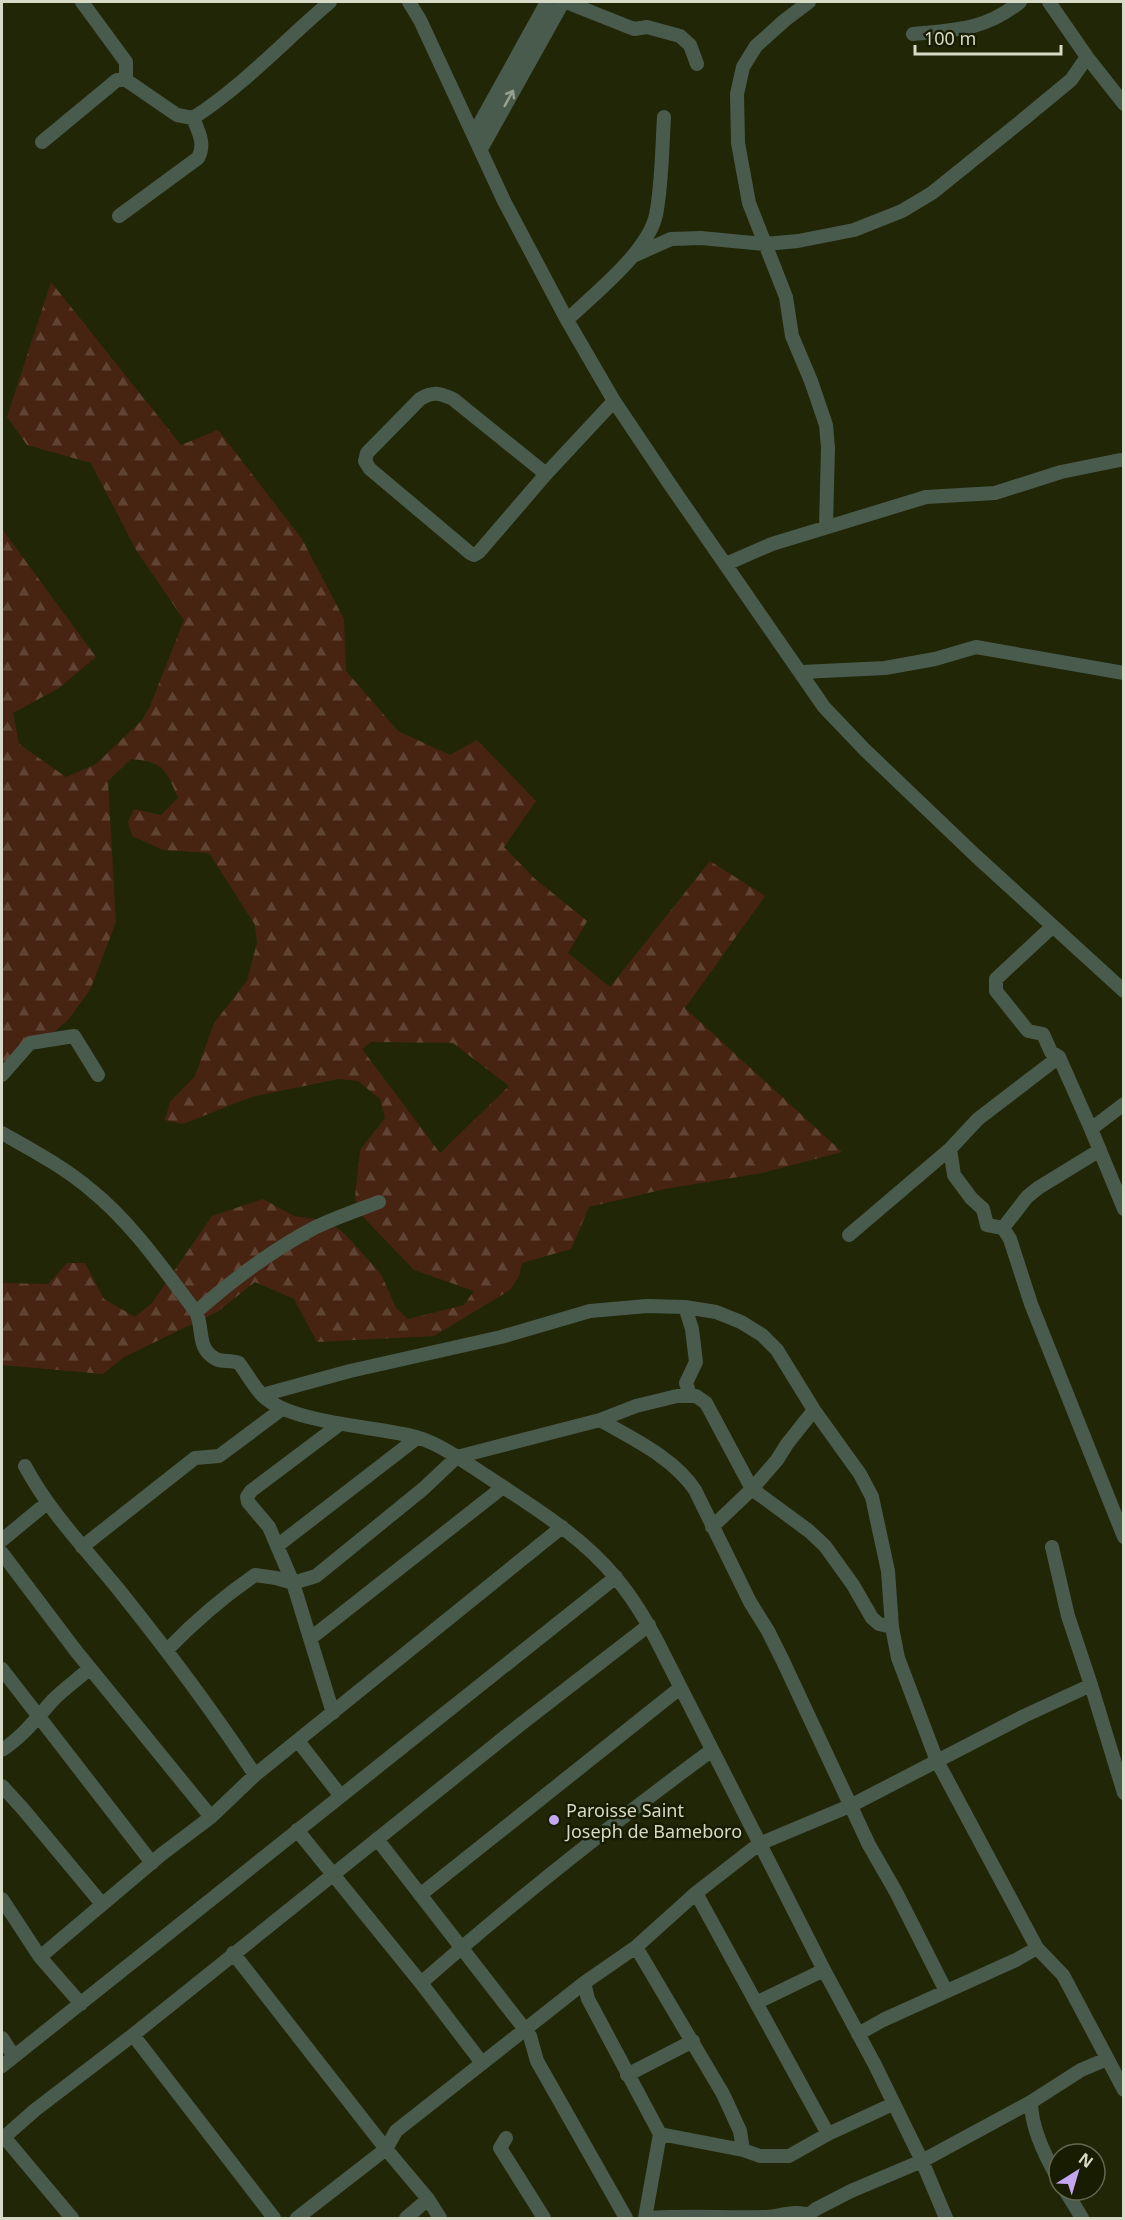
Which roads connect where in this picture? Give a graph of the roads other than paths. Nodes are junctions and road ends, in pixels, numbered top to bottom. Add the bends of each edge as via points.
1 (82, 2) edge
2 (330, 2) edge
3 (409, 2) edge
4 (547, 2) edge
5 (565, 2) edge
6 (809, 2) edge
7 (1020, 2) edge
8 (1049, 2) edge
9 (913, 34) dead end
10 (1087, 57) junction
11 (696, 64) dead end
12 (126, 80) junction
13 (1124, 104) edge
14 (664, 117) dead end
15 (193, 118) junction
16 (474, 134) junction
17 (42, 142) dead end
18 (481, 149) junction
19 (118, 216) dead end
20 (765, 244) junction
21 (633, 256) junction
22 (567, 320) junction
23 (615, 400) junction
24 (1120, 460) dead end
25 (546, 474) junction
26 (826, 526) junction
27 (726, 564) junction
28 (802, 672) junction
29 (1124, 673) edge
30 (1053, 926) junction
31 (1124, 991) edge
32 (1059, 1057) junction
33 (98, 1075) dead end
34 (2, 1076) edge
35 (1124, 1104) edge
36 (1091, 1129) junction
37 (2, 1133) edge
38 (950, 1149) junction
39 (1100, 1150) junction
40 (379, 1202) dead end
41 (1124, 1209) edge
42 (1003, 1228) junction
43 (849, 1235) dead end
44 (685, 1307) junction
45 (196, 1312) junction
46 (262, 1395) junction
47 (690, 1395) junction
48 (282, 1409) junction
49 (814, 1410) junction
50 (600, 1420) junction
51 (340, 1424) junction
52 (417, 1437) junction
53 (457, 1457) junction
54 (25, 1466) dead end
55 (502, 1487) junction
56 (752, 1489) junction
57 (47, 1503) junction
58 (562, 1527) junction
59 (712, 1527) junction
60 (1124, 1537) edge
61 (2, 1540) edge
62 (277, 1546) junction
63 (82, 1547) junction
64 (1052, 1547) dead end
65 (2, 1553) edge
66 (616, 1577) junction
67 (293, 1583) junction
68 (649, 1625) junction
69 (892, 1627) junction
70 (311, 1638) junction
71 (167, 1650) junction
72 (90, 1668) junction
73 (2, 1669) edge
74 (1091, 1685) junction
75 (680, 1688) junction
76 (333, 1713) junction
77 (39, 1717) junction
78 (298, 1741) junction
79 (712, 1749) junction
80 (2, 1750) edge
81 (937, 1761) junction
82 (255, 1775) junction
83 (2, 1786) edge
84 (1124, 1793) edge
85 (340, 1796) junction
86 (852, 1805) junction
87 (211, 1816) junction
88 (297, 1830) junction
89 (377, 1839) junction
90 (759, 1844) junction
91 (152, 1863) junction
92 (333, 1875) junction
93 (696, 1893) junction
94 (420, 1895) junction
95 (2, 1899) edge
96 (102, 1904) junction
97 (636, 1947) junction
98 (460, 1948) junction
99 (1037, 1948) junction
100 (233, 1953) junction
101 (40, 1957) junction
102 (824, 1970) junction
103 (421, 1983) junction
104 (584, 1983) junction
105 (946, 1991) junction
106 (756, 2003) junction
107 (81, 2004) junction
108 (524, 2029) junction
109 (858, 2034) junction
110 (133, 2035) junction
111 (2, 2038) edge
112 (693, 2041) junction
113 (14, 2055) junction
114 (1107, 2059) junction
115 (482, 2062) junction
116 (2, 2066) edge
117 (627, 2075) junction
118 (1124, 2090) edge
119 (1030, 2102) junction
120 (893, 2104) junction
121 (660, 2134) junction
122 (828, 2134) junction
123 (3, 2138) edge
124 (506, 2138) dead end
125 (386, 2149) junction
126 (743, 2150) junction
127 (1047, 2155) edge
128 (922, 2161) junction
129 (428, 2199) junction
130 (1072, 2202) edge
131 (811, 2217) edge
132 (72, 2218) edge
133 (274, 2218) edge
134 (297, 2218) edge
135 (406, 2218) edge
136 (440, 2218) edge
137 (544, 2218) edge
138 (626, 2218) edge
139 (647, 2218) edge
140 (946, 2218) edge
141 (1082, 2218) edge

1 - 12 street via 126,62
2 - 15 street
3 - 16 street
4 - 16 street
5 - 11 street via 634,28 647,27 680,36 690,45
18 -> 5 street
6 - 20 street via 756,46 743,67 737,94 738,143 749,202
7 - 9 street via 993,21 966,29
8 - 10 street
10 - 13 street
10 - 20 street via 1071,80 932,193 902,211 854,230
12 - 15 street via 177,115
12 - 17 street via 117,80
14 - 21 street via 656,216
15 - 19 street via 202,142 198,158
16 - 18 street
18 - 22 street via 509,212
20 - 21 street via 671,239
20 - 26 street via 786,297 792,336 826,425
21 - 22 street
22 - 23 street
23 - 25 street
23 - 27 street
24 - 26 street via 1061,472 995,493 926,497
25 - 25 street via 453,399 440,393 429,393 420,399 367,453 365,461 389,486 474,555
26 - 27 street
27 - 28 street
28 - 29 street via 885,668 976,647
28 - 30 street via 824,707 858,743
30 - 31 street
30 - 32 street via 995,984 996,991 1028,1031 1043,1034 1051,1052
32 - 36 street
32 - 38 street via 978,1119
33 - 34 street via 74,1036 30,1043
35 - 36 street
36 - 39 street
37 - 45 street via 69,1173 99,1197 133,1232
38 - 42 street via 954,1175 983,1209 987,1225
38 - 43 street
39 - 41 street
39 - 42 street via 1027,1197
40 - 45 street via 315,1228 274,1252
42 - 60 street
44 - 46 street via 590,1311
44 - 47 street via 696,1362 686,1383
44 - 49 street via 716,1312 762,1335 777,1350
45 - 46 street via 200,1339 207,1353 219,1360 239,1363
46 - 48 street
47 - 50 street via 636,1406
47 - 56 street via 709,1408
48 - 51 street
48 - 63 street via 219,1456 195,1458
49 - 56 street
49 - 69 street via 872,1497 888,1571
50 - 53 street
50 - 59 street via 678,1470 695,1490
51 - 52 street
51 - 62 street via 248,1494 248,1502 265,1520
52 - 53 street
52 - 62 street
53 - 55 street
53 - 67 street via 327,1568
54 - 57 street
55 - 58 street
55 - 70 street
56 - 59 street
56 - 69 street via 825,1546 872,1618
57 - 61 street
57 - 63 street
58 - 66 street
58 - 76 street
59 - 86 street via 768,1630
62 - 67 street
63 - 71 street
64 - 74 street via 1068,1616
65 - 72 street
66 - 68 street
66 - 85 street
67 - 70 street
67 - 71 street via 255,1575 195,1621
68 - 75 street
68 - 89 street
69 - 81 street via 903,1673
70 - 76 street
71 - 82 street
72 - 77 street
72 - 87 street
73 - 77 street
74 - 81 street
74 - 84 street
75 - 79 street
75 - 94 street
76 - 78 street
77 - 80 street
77 - 91 street
78 - 82 street
78 - 85 street
79 - 90 street
79 - 98 street
81 - 86 street
81 - 99 street
82 - 87 street
83 - 96 street
85 - 88 street
86 - 90 street
86 - 105 street
87 - 91 street
88 - 92 street
88 - 107 street
89 - 92 street
89 - 94 street
90 - 93 street
90 - 102 street
91 - 96 street
92 - 100 street
92 - 103 street
93 - 97 street
93 - 106 street
94 - 98 street
95 - 101 street
96 - 101 street
97 - 104 street
97 - 112 street
98 - 103 street
98 - 108 street
99 - 105 street
99 - 114 street via 1063,1975
100 - 110 street
100 - 125 street
101 - 107 street
102 - 106 street
102 - 109 street
103 - 115 street
104 - 108 street
104 - 117 street via 588,1999
105 - 109 street
106 - 122 street
107 - 113 street
108 - 115 street
108 - 138 street via 537,2061
109 - 120 street
110 - 123 street
110 - 133 street
111 - 113 street
112 - 117 street
112 - 126 street via 732,2112
113 - 116 street
114 - 118 street
114 - 119 street via 1081,2070
115 - 125 street via 396,2131
117 - 121 street
119 - 127 street
119 - 128 street
120 - 122 street
120 - 128 street
121 - 126 street
121 - 139 street
122 - 126 street via 789,2156 760,2156
123 - 132 street
124 - 137 street via 500,2148
125 - 129 street
125 - 134 street
128 - 131 street via 851,2191 816,2209
128 - 140 street
129 - 135 street
129 - 136 street
130 - 141 street
131 - 139 street via 803,2213

